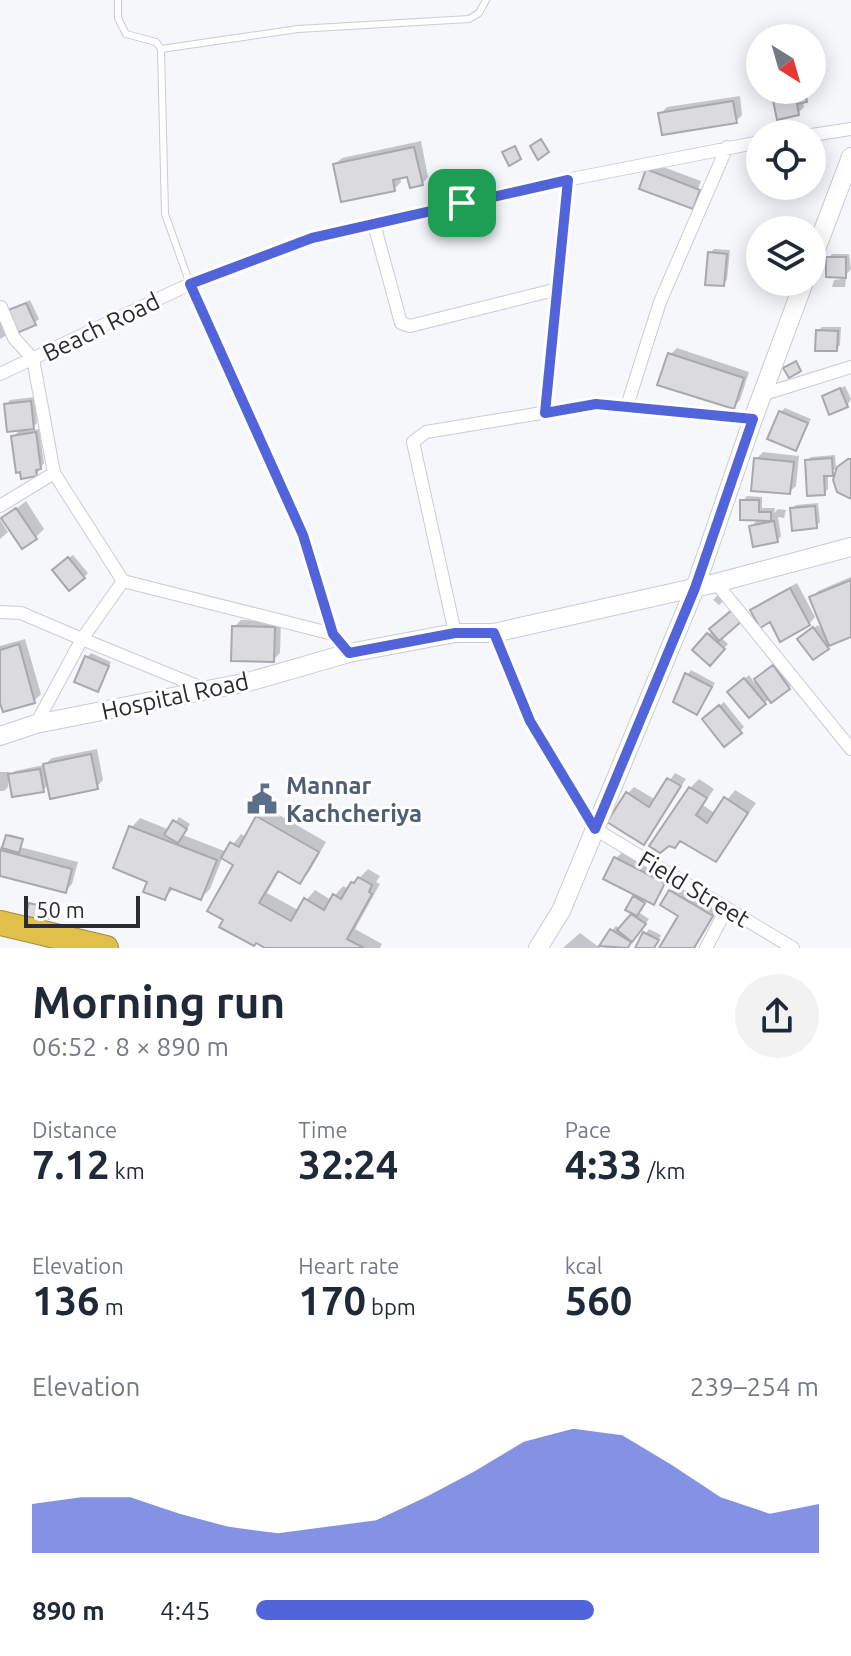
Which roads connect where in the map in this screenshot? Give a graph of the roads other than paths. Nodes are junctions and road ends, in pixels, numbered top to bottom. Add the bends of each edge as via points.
1 (118, 0) edge
2 (486, 0) edge
3 (161, 49) junction
4 (851, 129) edge
5 (826, 133) edge
6 (746, 144) edge
7 (727, 147) junction
8 (851, 157) edge
9 (568, 180) junction
10 (826, 223) edge
11 (374, 224) junction
12 (190, 284) junction
13 (558, 289) junction
14 (799, 296) edge
15 (1, 307) edge
16 (33, 359) junction
17 (851, 367) edge
18 (0, 374) edge
19 (761, 395) junction
20 (627, 406) junction
21 (545, 413) junction
22 (753, 419) junction
23 (54, 473) junction
24 (0, 506) edge
25 (851, 547) edge
26 (123, 581) junction
27 (716, 583) junction
28 (695, 588) junction
29 (0, 612) edge
30 (455, 633) junction
31 (494, 633) junction
32 (333, 634) junction
33 (82, 639) junction
34 (349, 653) junction
35 (207, 690) junction
36 (36, 724) junction
37 (0, 736) edge
38 (851, 749) edge
39 (595, 829) junction
40 (726, 910) junction
41 (0, 923) edge
42 (77, 945) edge
43 (106, 948) edge
44 (538, 948) edge
45 (706, 948) edge
46 (793, 948) edge

1 - 3 lane via 118,18 126,34 156,42
2 - 3 lane via 469,19 298,29
3 - 12 lane via 165,214
4 - 5 street
6 - 7 street, Beach Road
7 - 9 street, Beach Road
7 - 20 street via 660,302
8 - 10 street
9 - 11 street, Beach Road
9 - 13 street
11 - 12 street, Beach Road via 312,238
11 - 13 street via 401,323 410,326
12 - 16 street, Beach Road
12 - 32 lane via 303,535
13 - 21 street
14 - 19 street
15 - 16 street via 14,338
16 - 18 street, Beach Road
16 - 23 street
17 - 19 street
19 - 22 street
20 - 21 street via 596,404
20 - 22 street
21 - 30 street via 426,432 413,442
22 - 28 street
23 - 24 street
23 - 26 street
25 - 27 street, Hospital Road
26 - 32 street
26 - 33 street
27 - 28 street, Hospital Road
27 - 38 street
28 - 31 street, Hospital Road
28 - 39 street
29 - 33 street via 21,613
30 - 31 street, Hospital Road
30 - 34 street, Hospital Road
31 - 39 street via 530,721
32 - 34 street
33 - 35 street
33 - 36 street
34 - 35 street, Hospital Road
35 - 36 street, Hospital Road
36 - 37 street, Hospital Road
39 - 40 street, Field Street
39 - 44 street via 561,911
40 - 45 street
40 - 46 street, Field Street
41 - 42 highway
42 - 43 highway

